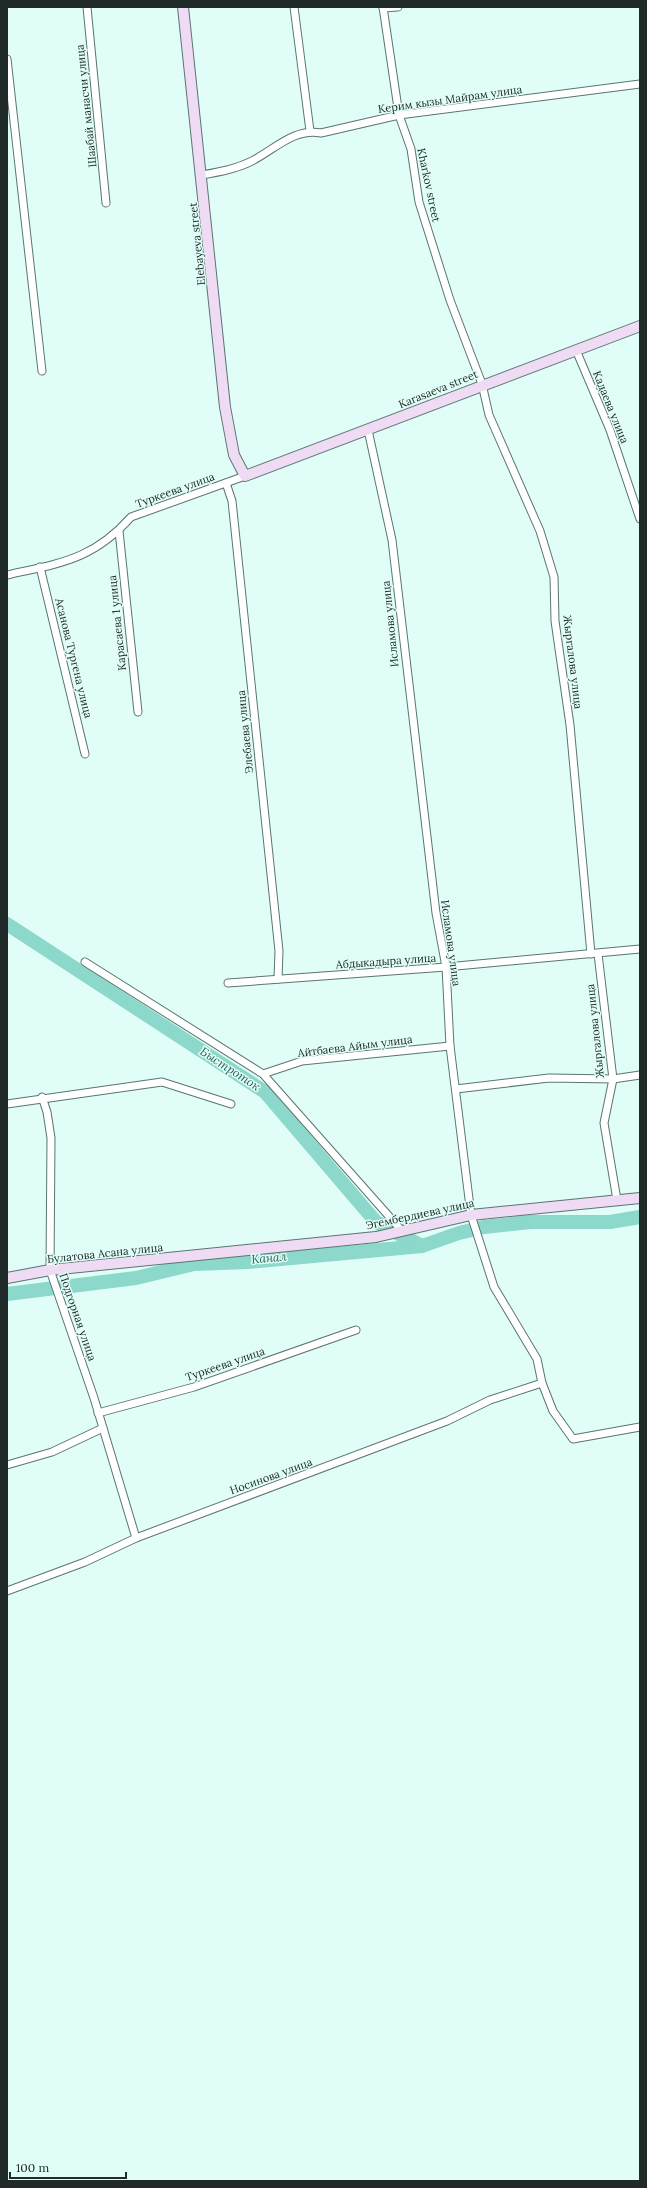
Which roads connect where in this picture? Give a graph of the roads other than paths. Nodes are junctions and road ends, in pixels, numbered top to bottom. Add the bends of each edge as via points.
1 (87, 7) edge
2 (183, 7) edge
3 (294, 7) edge
4 (398, 7) edge
5 (383, 8) edge
6 (7, 59) edge
7 (640, 84) edge
8 (399, 115) junction
9 (310, 131) junction
10 (202, 175) junction
11 (106, 203) dead end
12 (640, 326) edge
13 (576, 350) junction
14 (42, 371) dead end
15 (482, 384) junction
16 (368, 430) junction
17 (245, 476) junction
18 (226, 483) junction
19 (640, 519) edge
20 (119, 531) junction
21 (40, 568) junction
22 (7, 575) edge
23 (138, 712) dead end
24 (85, 754) dead end
25 (640, 949) edge
26 (594, 954) junction
27 (85, 962) dead end
28 (446, 967) junction
29 (278, 979) junction
30 (228, 983) dead end
31 (450, 1046) junction
32 (263, 1074) junction
33 (640, 1075) edge
34 (612, 1078) junction
35 (456, 1089) junction
36 (42, 1097) junction
37 (7, 1104) edge
38 (230, 1104) dead end
39 (640, 1198) edge
40 (616, 1200) junction
41 (471, 1215) junction
42 (402, 1231) junction
43 (205, 1254) joint
44 (50, 1270) junction
45 (7, 1278) edge
46 (356, 1330) dead end
47 (542, 1383) junction
48 (98, 1413) junction
49 (640, 1427) edge
50 (103, 1428) junction
51 (7, 1465) edge
52 (136, 1538) junction
53 (7, 1591) edge

1 - 11 street, Шаабай манасчи улица
2 - 10 street, Elebayeva street
3 - 9 street
4 - 5 street
5 - 8 street, Kharkov street
6 - 14 street
7 - 8 street, Керим кызы Майрам улица
8 - 9 street, Керим кызы Майрам улица via 321,133
8 - 15 street, Kharkov street via 411,149 419,202 450,300
9 - 10 street, Керим кызы Майрам улица via 295,135 251,161 221,172
10 - 17 street, Elebayeva street via 225,407 234,455
12 - 13 street, Karasaeva street
13 - 15 street, Karasaeva street
13 - 19 street, Кадаева улица via 610,430
15 - 16 street, Karasaeva street
15 - 26 street, Жыргалова улица via 489,415 540,531 554,577 555,621 570,725
16 - 17 street, Karasaeva street
16 - 28 street, Исламова улица via 392,540 436,913
17 - 18 street, Туркеева улица
18 - 20 street, Туркеева улица via 131,517
18 - 29 street, Элебаева улица via 232,501 279,951
20 - 21 street, Туркеева улица via 94,550 65,562
20 - 23 street, Карасаева 1 улица
21 - 22 street, Туркеева улица
21 - 24 street, Асанова Тургена улица
25 - 26 street, Абдыкадыра улица
26 - 28 street, Абдыкадыра улица
26 - 34 street, Жыргалова улица
27 - 32 street
28 - 29 street, Абдыкадыра улица
28 - 31 street, Исламова улица
29 - 30 street, Абдыкадыра улица
31 - 32 street, Айтбаева Айым улица via 302,1061
31 - 35 street, Исламова улица
32 - 42 street
33 - 34 street
34 - 35 street via 549,1078
34 - 40 street, Жыргалова улица via 604,1123
35 - 41 street, Исламова улица
36 - 37 street
36 - 38 street via 162,1082
36 - 44 street, Подгорная улица via 47,1112 50,1138
39 - 40 street, Эгембердиева улица
40 - 41 street, Эгембердиева улица
41 - 42 street, Эгембердиева улица
41 - 47 street, Исламова улица via 494,1287 537,1359
42 - 43 street, Эгембердиева улица via 376,1237
43 - 44 street, Булатова Асана улица
44 - 45 street, Булатова Асана улица
44 - 48 street, Подгорная улица
46 - 48 street, Туркеева улица via 194,1387
47 - 49 street, Исламова улица via 553,1412 573,1439
47 - 52 street, Носинова улица via 490,1400 447,1421
48 - 50 street, Подгорная улица
50 - 51 street via 52,1452
50 - 52 street, Подгорная улица
52 - 53 street, Носинова улица via 85,1562

